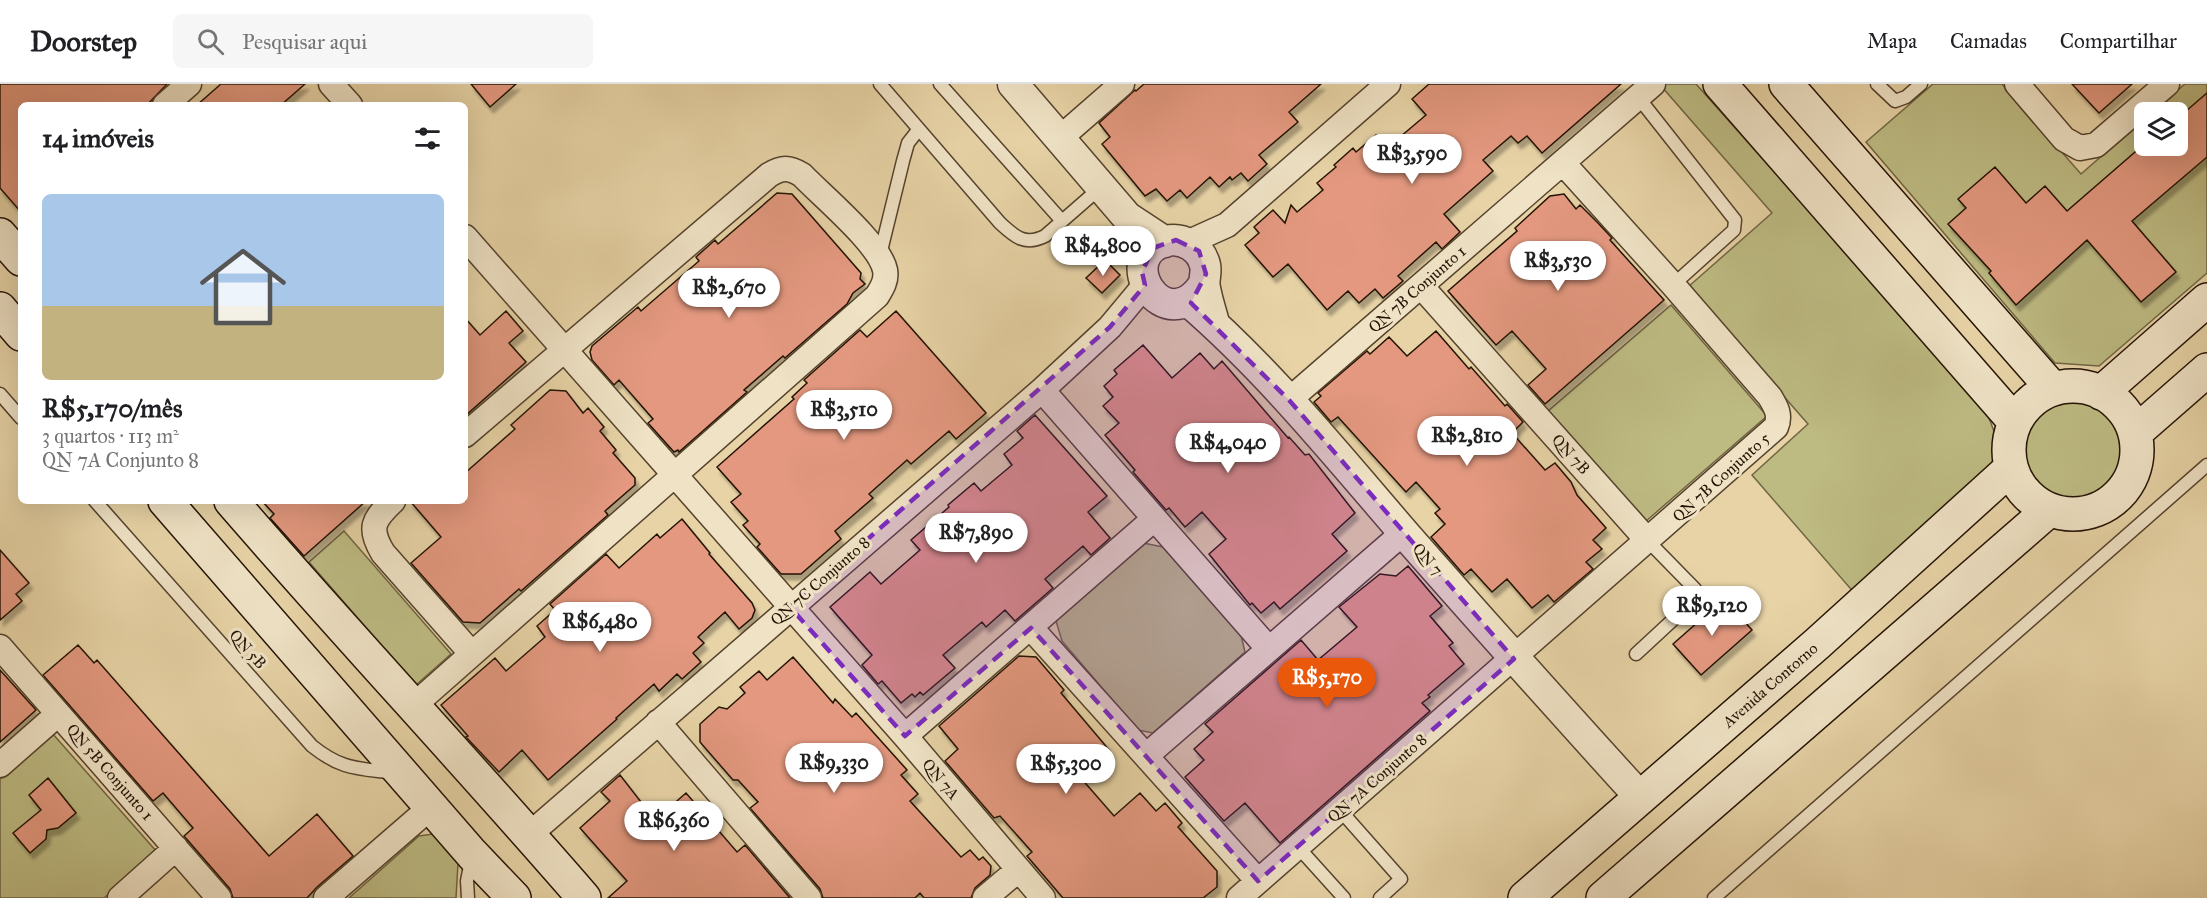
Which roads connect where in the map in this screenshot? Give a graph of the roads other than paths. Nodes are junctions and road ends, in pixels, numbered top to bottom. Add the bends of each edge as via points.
1 (189, 84) edge
2 (331, 84) edge
3 (880, 84) edge
4 (940, 84) edge
5 (1013, 84) edge
6 (1122, 84) edge
7 (1388, 84) edge
8 (1720, 84) edge
9 (1786, 84) edge
10 (1877, 84) edge
11 (1921, 84) edge
12 (2017, 84) edge
13 (2167, 84) edge
14 (1646, 91) edge
15 (168, 102) edge
16 (347, 102) edge
17 (1810, 112) junction
18 (919, 129) junction
19 (1059, 139) junction
20 (1773, 143) junction
21 (1563, 163) junction
22 (1101, 188) junction
23 (1062, 221) junction
24 (0, 235) edge
25 (468, 240) edge
26 (18, 256) edge
27 (880, 256) junction
28 (1175, 272) junction
29 (1673, 285) junction
30 (1422, 286) junction
31 (2207, 300) edge
32 (18, 307) edge
33 (0, 308) edge
34 (18, 330) edge
35 (565, 351) junction
36 (2207, 370) edge
37 (2054, 389) junction
38 (1042, 390) junction
39 (2101, 393) junction
40 (0, 394) edge
41 (1290, 400) junction
42 (18, 415) edge
43 (2015, 422) junction
44 (468, 432) edge
45 (2135, 433) junction
46 (2207, 465) edge
47 (2011, 468) junction
48 (675, 474) junction
49 (98, 504) edge
50 (168, 504) edge
51 (234, 504) edge
52 (391, 504) edge
53 (2049, 510) junction
54 (1154, 519) junction
55 (1404, 532) junction
56 (1648, 541) junction
57 (311, 594) junction
58 (790, 608) junction
59 (272, 624) junction
60 (1031, 628) junction
61 (1818, 644) junction
62 (0, 647) edge
63 (1268, 648) junction
64 (471, 654) junction
65 (1636, 654) dead end
66 (1514, 658) junction
67 (1849, 683) junction
68 (412, 707) junction
69 (58, 714) junction
70 (658, 722) junction
71 (905, 736) junction
72 (1147, 755) junction
73 (0, 765) edge
74 (403, 774) junction
75 (1640, 797) junction
76 (431, 807) junction
77 (1340, 810) junction
78 (530, 834) junction
79 (1298, 847) junction
80 (176, 849) junction
81 (472, 854) junction
82 (558, 867) junction
83 (1018, 870) junction
84 (1258, 881) junction
85 (120, 898) edge
86 (219, 898) edge
87 (326, 898) edge
88 (468, 898) edge
89 (514, 898) edge
90 (548, 898) edge
91 (584, 898) edge
92 (809, 898) edge
93 (985, 898) edge
94 (1043, 898) edge
95 (1239, 898) edge
96 (1344, 898) edge
97 (1380, 898) edge
98 (1525, 898) edge
99 (1603, 898) edge
100 (1714, 898) edge

1 - 15 street
2 - 16 street
3 - 18 lane
4 - 23 lane
5 - 19 street
6 - 19 street
7 - 28 street, QN 7C Conjunto 8
8 - 20 main road
9 - 17 main road
10 - 11 lane via 1895,101
12 - 13 street via 2064,140 2080,148 2096,145
14 - 21 street, QN 7B Conjunto 1
14 - 29 lane via 1735,220 1734,231
17 - 20 main road via 1813,124 1803,137 1794,142
17 - 37 main road
18 - 23 lane via 1012,234 1034,241
18 - 27 lane via 903,161
19 - 22 street
20 - 43 main road
21 - 29 street, QN 7B Conjunto 5
21 - 30 street, QN 7B Conjunto 1
22 - 23 lane
22 - 28 street
24 - 26 main road
25 - 35 street, QN 7A
27 - 35 street via 802,175 790,168 778,169
27 - 48 street via 885,271 884,284 877,296
28 - 38 street, QN 7C Conjunto 8
28 - 41 street, QN 7 via 1214,323
29 - 56 street, QN 7B Conjunto 5 via 1770,397 1779,420 1776,427
30 - 41 street, QN 7B Conjunto 1
30 - 56 street, QN 7B
31 - 39 main road
32 - 33 main road
33 - 34 main road
35 - 44 street
35 - 48 street, QN 7A
36 - 45 main road
37 - 39 main road via 2086,387
37 - 43 main road via 2031,402
38 - 54 street
38 - 58 street, QN 7C Conjunto 8
39 - 45 main road via 2124,410
40 - 42 lane
41 - 55 street, QN 7
43 - 47 main road via 2010,437
45 - 53 main road via 2137,454 2133,474 2123,491 2108,504 2089,512
46 - 100 lane
47 - 53 main road via 2020,488
47 - 61 main road, Avenida Contorno
48 - 58 street, QN 7A
48 - 64 street
49 - 74 lane, QN 5B via 312,746 344,766
50 - 59 main road
51 - 57 main road
52 - 64 street via 374,524 375,540
53 - 67 main road
54 - 60 street
54 - 63 street
55 - 63 street
55 - 66 street, QN 7
56 - 65 lane via 1695,589 1690,604
56 - 66 street, QN 7B Conjunto 5
57 - 59 main road via 290,592 280,598 274,606
57 - 68 main road
58 - 70 street, QN 7C Conjunto 8
58 - 71 street, QN 7A
59 - 74 main road
60 - 71 street
60 - 72 street
61 - 67 main road via 1832,644 1846,657 1851,668
61 - 75 main road, Avenida Contorno
62 - 69 street, QN 5B Conjunto 1
63 - 72 street
64 - 68 street
66 - 75 street, QN 7
66 - 77 street, QN 7A Conjunto 8
67 - 99 main road
68 - 78 main road
69 - 73 street
69 - 80 street, QN 5B Conjunto 1
70 - 78 street, QN 7C Conjunto 8
70 - 92 street
71 - 83 street, QN 7A
72 - 84 street
74 - 76 main road
75 - 98 main road, Avenida Contorno
76 - 81 main road
76 - 87 street
77 - 79 street, QN 7A Conjunto 8
77 - 97 lane via 1401,879
78 - 82 main road
79 - 84 street, QN 7A Conjunto 8
79 - 96 lane
80 - 85 street
80 - 86 street, QN 5B Conjunto 1
81 - 88 lane
81 - 89 main road
82 - 90 main road via 560,884
82 - 91 main road
83 - 93 street
83 - 94 street, QN 7A
84 - 95 street, QN 7A Conjunto 8

